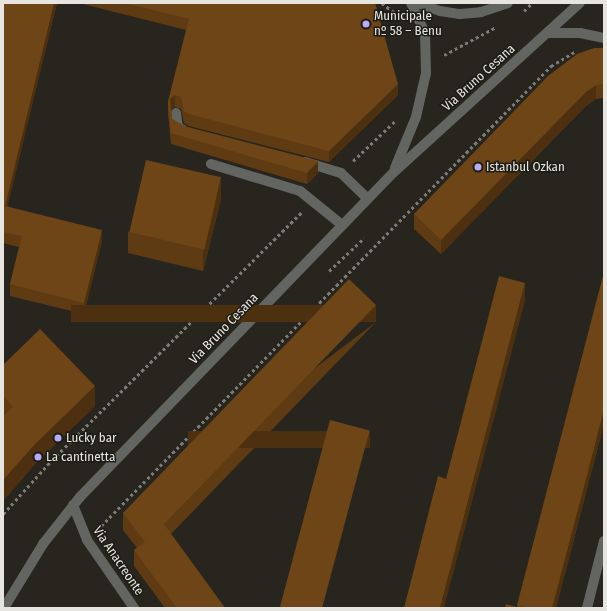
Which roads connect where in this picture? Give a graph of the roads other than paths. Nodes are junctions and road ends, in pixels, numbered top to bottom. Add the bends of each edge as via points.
1 (411, 3) edge
2 (418, 3) edge
3 (508, 3) edge
4 (580, 3) edge
5 (548, 33) junction
6 (604, 38) edge
7 (176, 113) edge
8 (194, 134) edge
9 (291, 159) edge
10 (211, 164) dead end
11 (394, 172) junction
12 (368, 199) junction
13 (342, 225) junction
14 (73, 505) junction
15 (604, 541) edge
16 (4, 608) edge
17 (134, 608) edge
18 (587, 608) edge

1 - 11 street, Via Bruno Cesana via 425,33 426,72 416,117
2 - 3 street via 440,11 460,14 481,12
4 - 5 street, Via Bruno Cesana
5 - 6 street via 580,33
5 - 11 street, Via Bruno Cesana
7 - 8 street via 178,127
9 - 12 street via 342,172
10 - 13 street via 300,191
11 - 12 street, Via Bruno Cesana
12 - 13 street, Via Bruno Cesana
13 - 14 street, Via Bruno Cesana
14 - 16 street, Via Bruno Cesana via 43,544
14 - 17 street, Via Anacreonte via 87,540
15 - 18 street

